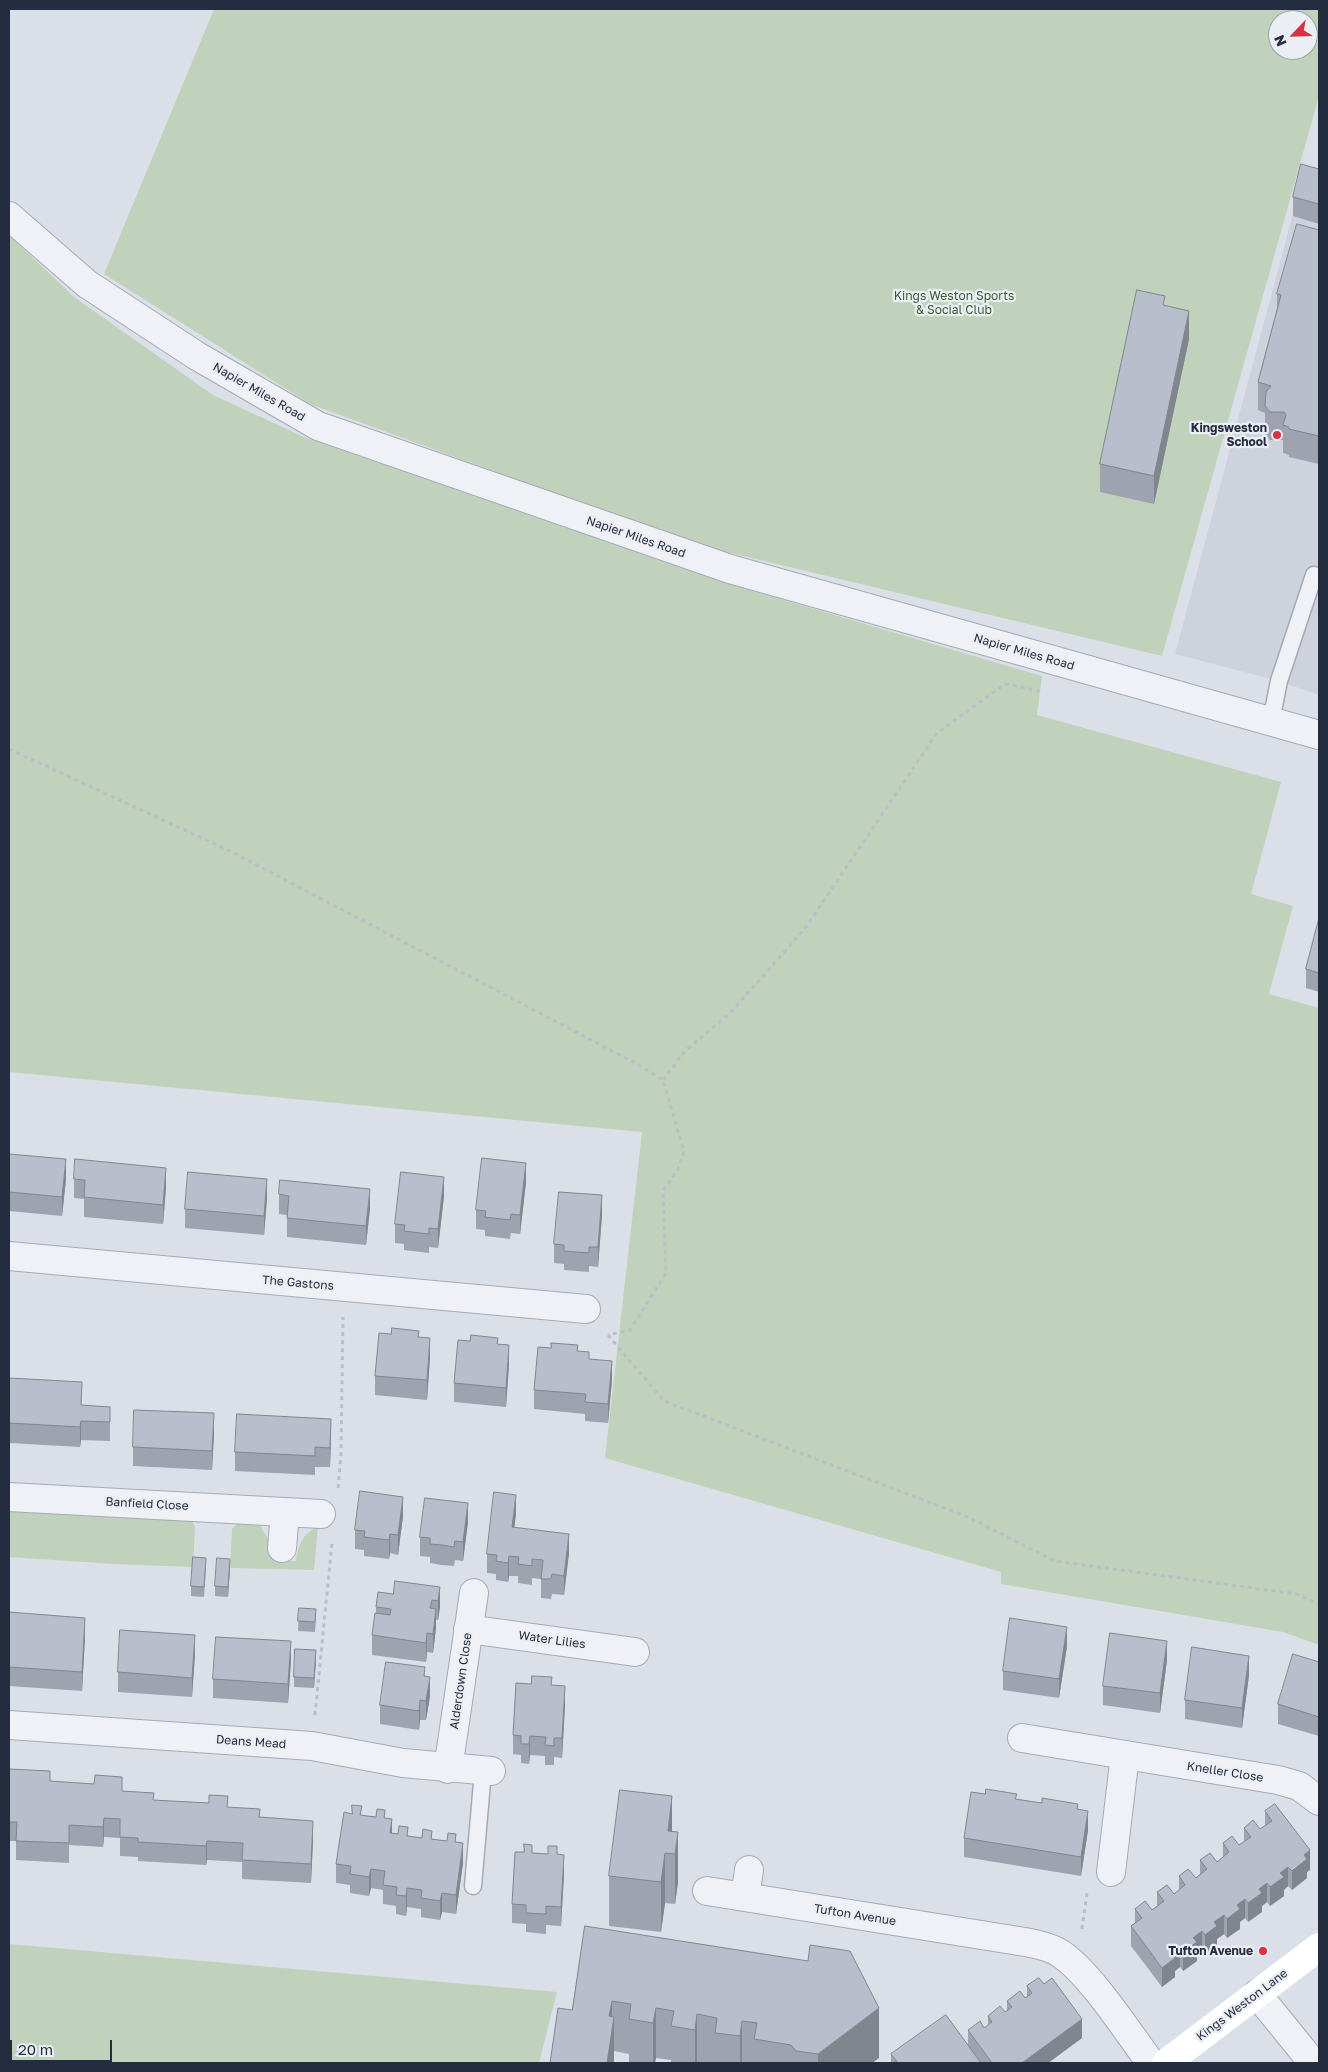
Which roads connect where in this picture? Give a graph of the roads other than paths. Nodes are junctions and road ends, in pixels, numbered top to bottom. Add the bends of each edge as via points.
1 (9, 216) edge
2 (1319, 576) edge
3 (1271, 720) junction
4 (1319, 735) edge
5 (9, 1256) edge
6 (586, 1308) dead end
7 (9, 1496) edge
8 (285, 1512) junction
9 (328, 1515) road end
10 (282, 1548) dead end
11 (474, 1593) dead end
12 (468, 1629) junction
13 (635, 1652) dead end
14 (9, 1726) edge
15 (1022, 1738) dead end
16 (1125, 1755) junction
17 (448, 1768) junction
18 (487, 1771) joint
19 (1319, 1801) edge
20 (749, 1870) dead end
21 (1111, 1872) dead end
22 (473, 1886) dead end
23 (707, 1891) dead end
24 (745, 1897) junction
25 (1319, 1947) edge
26 (1257, 1994) junction
27 (1151, 2063) edge
28 (1166, 2063) edge
29 (1313, 2063) edge

1 - 3 street, Napier Miles Road via 87,284 197,356 318,426 730,569
2 - 3 lane via 1314,575 1279,681
3 - 4 street, Napier Miles Road
5 - 6 street, The Gastons
7 - 8 street, Banfield Close
8 - 9 street, Banfield Close
8 - 10 street
11 - 12 street, Alderdown Close
12 - 13 street, Water Lilies
12 - 17 street, Alderdown Close
14 - 17 street, Deans Mead via 312,1746
15 - 16 street, Kneller Close
16 - 19 street, Kneller Close via 1278,1780 1299,1786
16 - 21 street
17 - 18 street, Deans Mead
18 - 22 lane
20 - 24 street
23 - 24 street, Tufton Avenue
24 - 27 street, Tufton Avenue via 1049,1948 1068,1960 1093,1986
25 - 26 street, Kings Weston Lane
26 - 28 street, Kings Weston Lane
26 - 29 street

